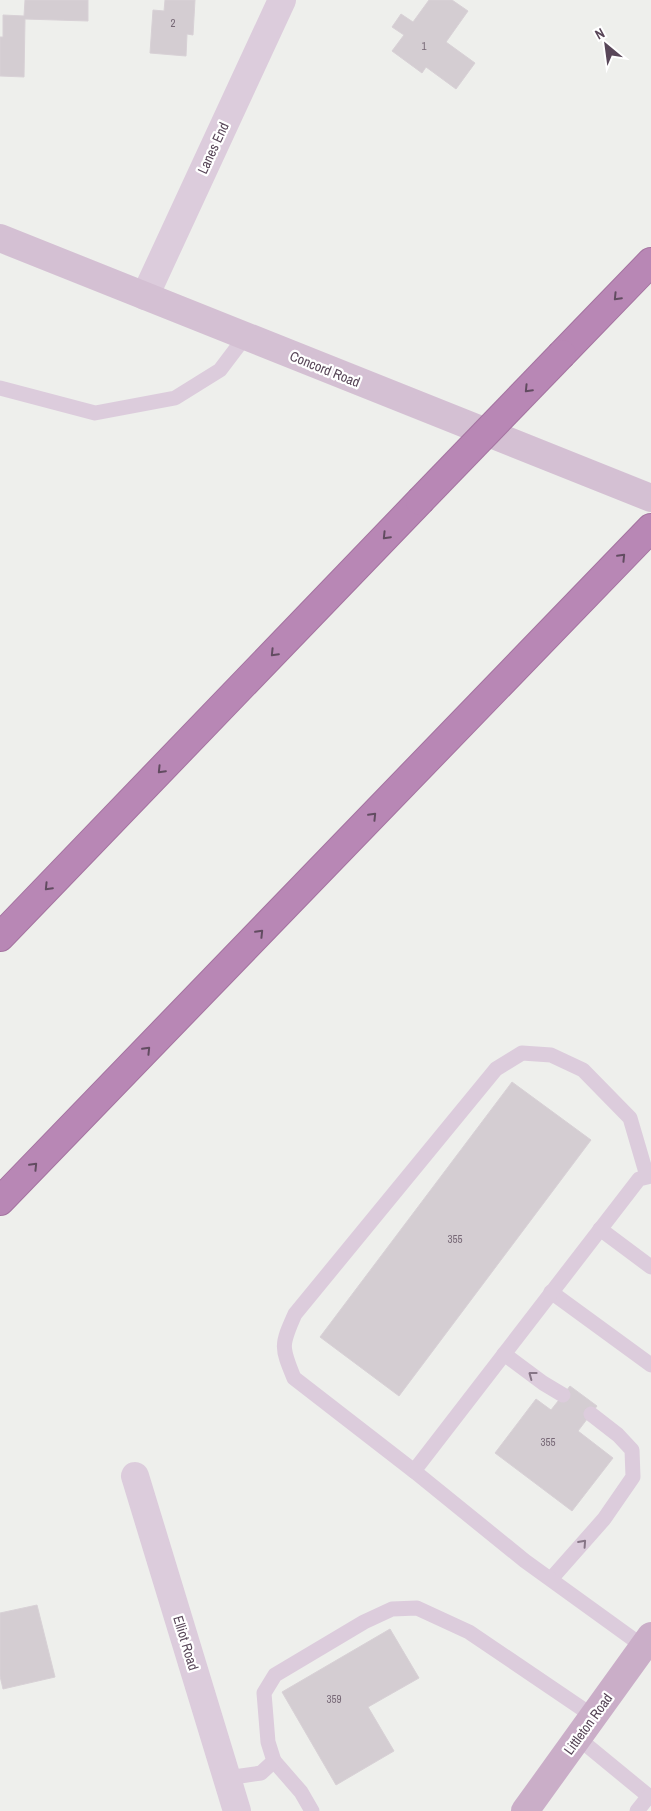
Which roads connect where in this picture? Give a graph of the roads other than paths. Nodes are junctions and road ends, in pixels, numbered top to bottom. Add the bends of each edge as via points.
1 (282, 0) edge
2 (0, 238) edge
3 (651, 262) edge
4 (145, 296) junction
5 (245, 337) junction
6 (0, 388) edge
7 (651, 498) edge
8 (651, 528) edge
9 (0, 937) edge
10 (649, 1176) edge
11 (0, 1201) edge
12 (600, 1229) junction
13 (651, 1267) edge
14 (551, 1292) junction
15 (504, 1354) junction
16 (651, 1366) edge
17 (563, 1395) dead end
18 (591, 1414) dead end
19 (414, 1470) junction
20 (135, 1476) dead end
21 (551, 1580) junction
22 (647, 1641) edge
23 (586, 1727) junction
24 (274, 1761) junction
25 (227, 1778) junction
26 (650, 1797) edge
27 (237, 1811) edge
28 (312, 1811) edge
29 (525, 1811) edge
30 (637, 1811) edge

1 - 4 street, Lanes End
2 - 4 main road, Concord Road
3 -> 9 highway, bridge
4 - 5 main road, Concord Road
5 - 6 lane via 220,370 175,398 95,413
5 - 7 main road, Concord Road
11 -> 8 highway
10 - 12 lane via 639,1179
10 - 19 lane via 630,1118 584,1070 551,1055 522,1053 496,1069 295,1314 284,1338 285,1356 294,1378
12 - 13 lane
12 - 14 lane
14 - 15 lane
14 - 16 lane
17 -> 15 lane
15 - 19 lane
21 -> 18 lane via 604,1519 633,1477 632,1450
19 - 21 lane
20 - 25 street, Elliot Road
21 - 22 lane
22 - 23 main road, Littleton Road
23 - 24 lane via 470,1632 417,1608 392,1609 364,1622 275,1676 264,1694 268,1742
23 - 26 lane
23 - 29 main road, Littleton Road
24 - 25 lane via 261,1773
24 - 28 lane via 301,1792
25 - 27 street, Elliot Road
26 - 30 lane

